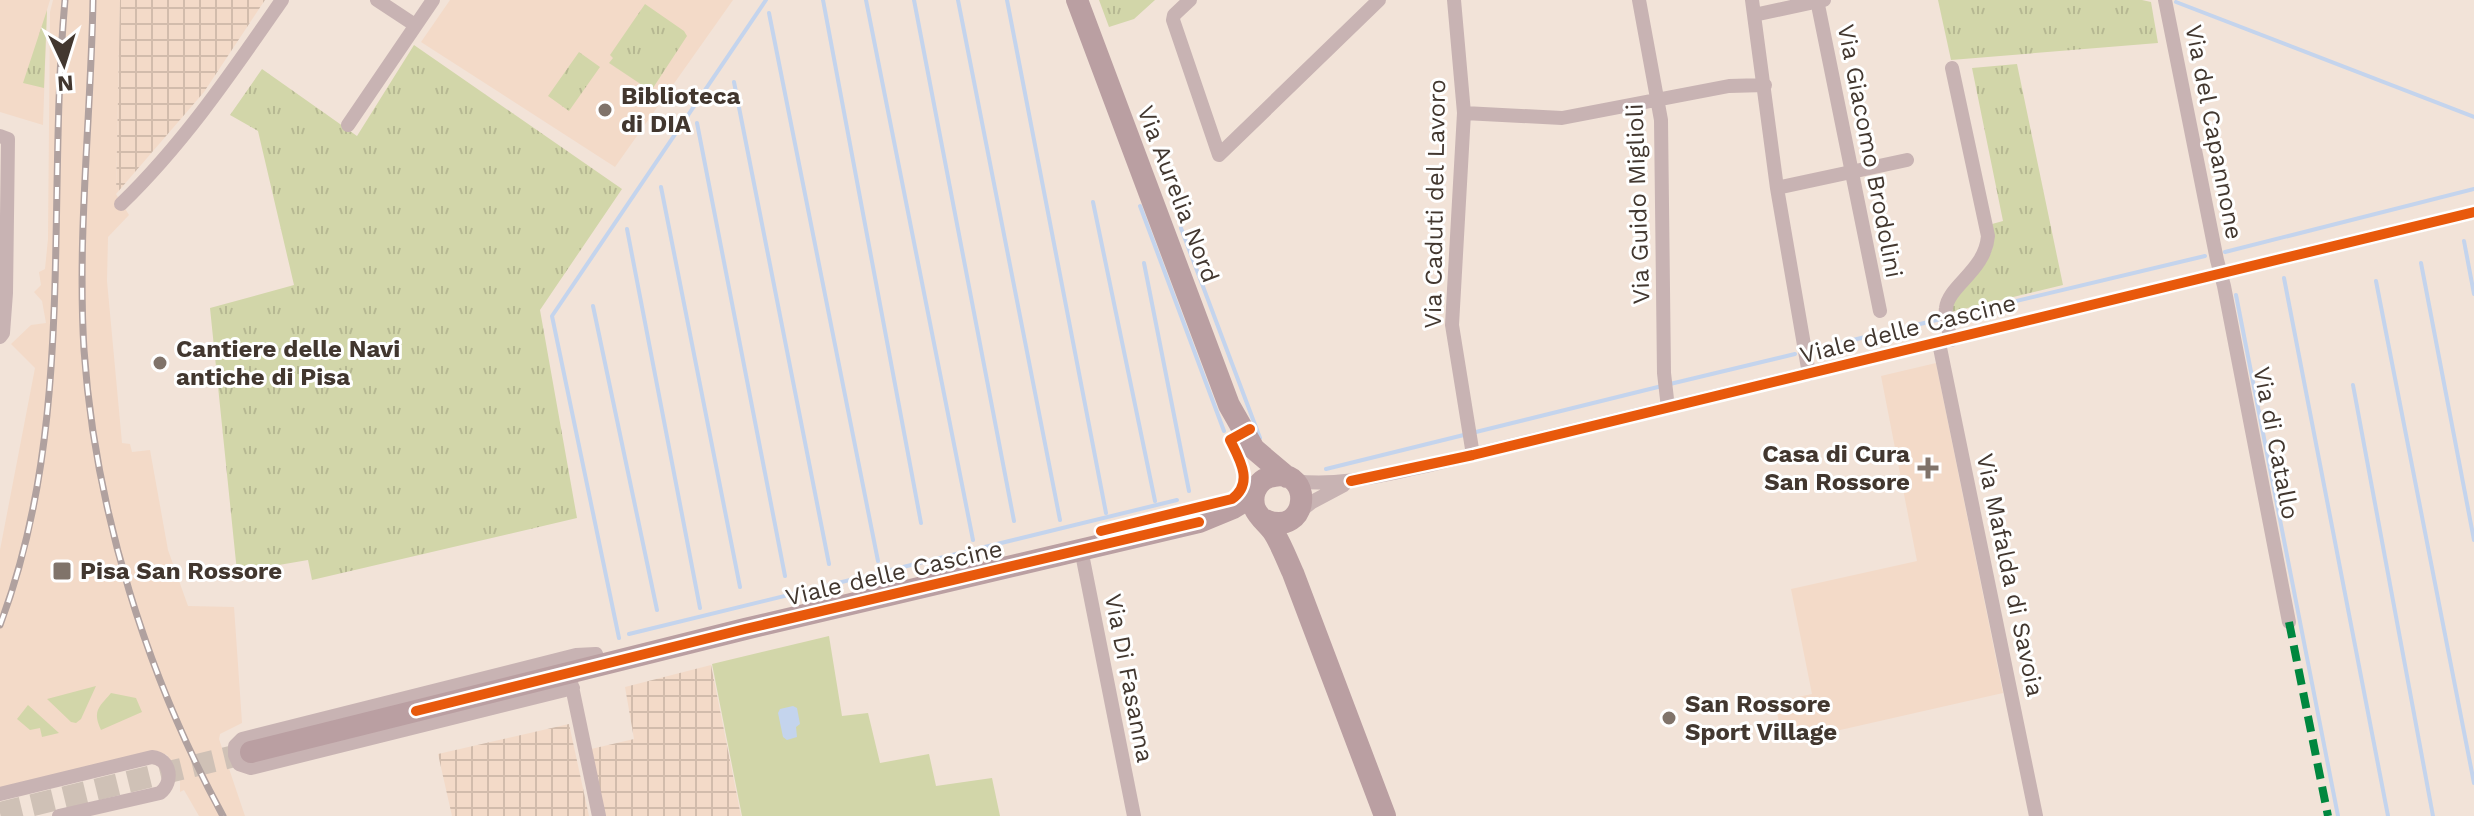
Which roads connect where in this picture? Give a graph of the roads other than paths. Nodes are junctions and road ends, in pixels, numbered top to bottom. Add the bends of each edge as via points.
1 (282, 0) edge
2 (377, 0) edge
3 (433, 0) edge
4 (1077, 0) edge
5 (1190, 0) edge
6 (1379, 0) edge
7 (1454, 0) edge
8 (1639, 0) edge
9 (2165, 0) edge
10 (1820, 1) edge
11 (1753, 8) edge
12 (415, 25) junction
13 (1952, 68) dead end
14 (1765, 85) junction
15 (1658, 98) junction
16 (1464, 113) junction
17 (348, 125) dead end
18 (4, 138) edge
19 (1907, 160) dead end
20 (1852, 172) junction
21 (1777, 188) junction
22 (121, 204) dead end
23 (2474, 212) edge
24 (2219, 273) junction
25 (1880, 311) dead end
26 (1, 334) edge
27 (1945, 341) junction
28 (1809, 374) junction
29 (1667, 401) junction
30 (1229, 405) junction
31 (1472, 450) junction
32 (1290, 479) junction
33 (1351, 481) junction
34 (1259, 505) junction
35 (1295, 516) junction
36 (1081, 549) junction
37 (1293, 573) junction
38 (2289, 622) dead end
39 (600, 666) junction
40 (571, 681) junction
41 (251, 752) tunnel mouth
42 (0, 794) edge
43 (59, 816) edge
44 (599, 816) edge
45 (1134, 816) edge
46 (1385, 816) edge
47 (2036, 816) edge

1 - 22 street via 195,124
2 - 12 street
3 - 12 street
4 - 30 main road, Via Aurelia Nord
5 - 6 street via 1173,20 1219,155
7 - 16 street, Via Caduti del Lavoro
8 - 15 street, Via Guido Miglioli
9 - 24 street, Via del Capannone
10 - 11 street
10 - 20 street, Via Giacomo Brodolini
11 - 14 street
12 - 17 street
13 - 27 street, Via Mafalda di Savoia via 1988,236 1981,259 1948,300
14 - 15 street
14 - 21 street
15 - 16 street via 1562,118
15 - 29 street, Via Guido Miglioli
16 - 31 street, Via Caduti del Lavoro via 1452,325
18 - 26 street via 6,293
19 - 20 street
20 - 21 street
20 - 25 street, Via Giacomo Brodolini
21 - 28 street
23 - 24 street, Viale delle Cascine
24 - 27 street, Viale delle Cascine
24 - 38 street, Via di Catallo
27 - 28 street, Viale delle Cascine
27 - 47 street, Via Mafalda di Savoia
28 - 29 street, Viale delle Cascine
29 - 31 street, Viale delle Cascine
30 - 32 main road, Via Aurelia Nord via 1254,449
30 - 34 main road, Via Aurelia Nord via 1250,461
31 - 33 street, Viale delle Cascine
32 - 33 street, Viale delle Cascine
32 - 34 main road via 1271,476
32 - 35 main road via 1302,500
33 - 35 street, Viale delle Cascine
34 - 35 main road via 1279,524
34 - 36 main road, Viale delle Cascine
34 - 37 main road, Via Aurelia Nord
35 - 37 main road, Via Aurelia Nord via 1290,532
36 - 39 main road, Viale delle Cascine
36 - 45 street, Via Di Fasanna
37 - 46 main road, Via Aurelia Nord
39 - 40 main road, Viale delle Cascine
39 - 40 street, Viale delle Cascine via 596,654 576,655 431,690 242,739 235,755 239,764 251,768
40 - 41 main road, Viale delle Cascine
40 - 44 street
42 - 43 street via 152,757 166,764 168,782 160,793

